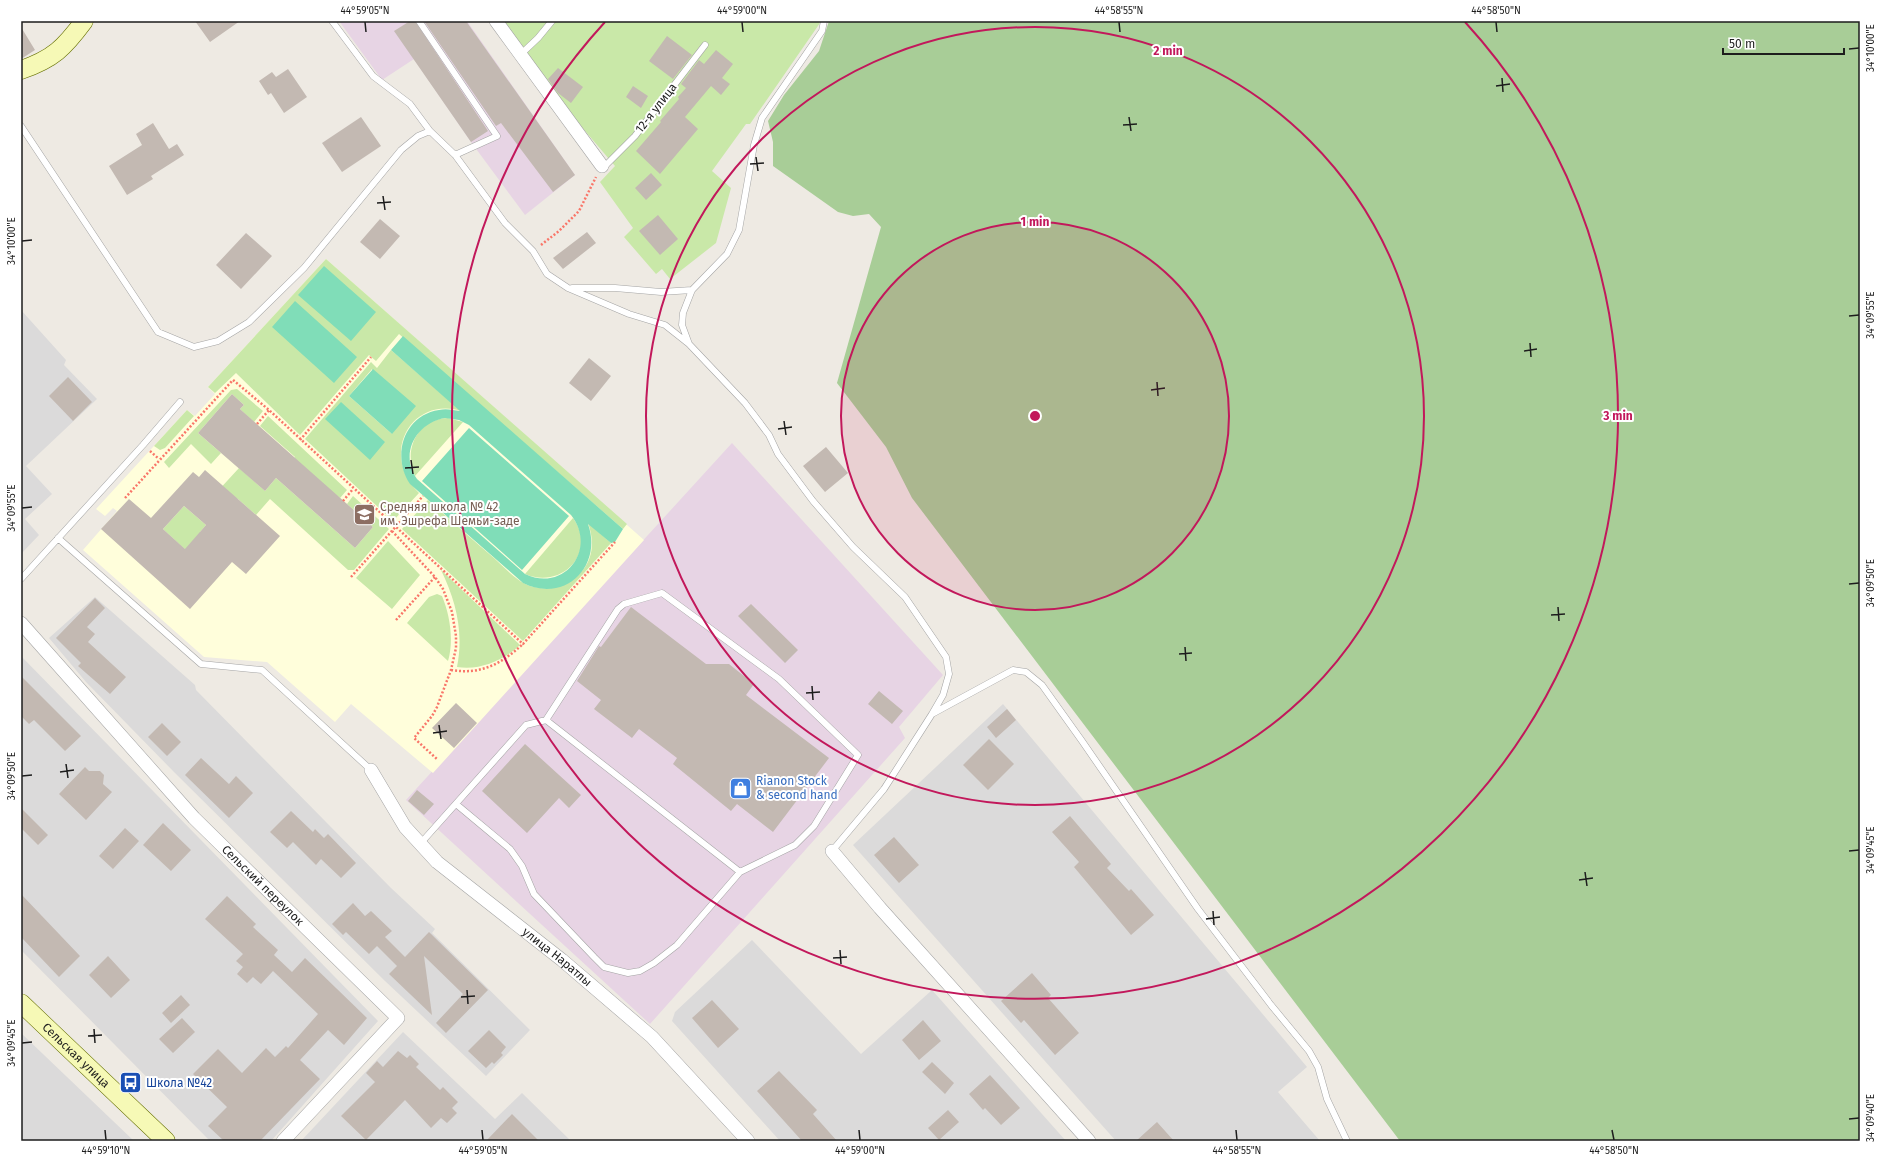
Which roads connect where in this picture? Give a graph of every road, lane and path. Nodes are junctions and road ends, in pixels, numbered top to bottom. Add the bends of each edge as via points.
1 (84, 21) edge
2 (332, 21) edge
3 (419, 21) edge
4 (496, 21) edge
5 (552, 21) edge
6 (824, 21) edge
7 (705, 45) dead end
8 (520, 55) junction
9 (21, 70) edge
10 (21, 126) edge
11 (430, 131) junction
12 (456, 155) junction
13 (602, 166) junction
14 (533, 251) junction
15 (568, 288) junction
16 (692, 290) junction
17 (689, 344) junction
18 (371, 357) dead end
19 (180, 402) dead end
20 (269, 410) junction
21 (257, 424) dead end
22 (300, 440) junction
23 (354, 489) junction
24 (423, 496) dead end
25 (125, 498) dead end
26 (343, 501) dead end
27 (395, 527) junction
28 (392, 531) junction
29 (58, 538) junction
30 (615, 542) dead end
31 (351, 577) dead end
32 (435, 577) junction
33 (21, 579) edge
34 (396, 620) dead end
35 (21, 623) edge
36 (524, 644) junction
37 (451, 670) junction
38 (932, 714) junction
39 (546, 720) junction
40 (438, 760) dead end
41 (371, 770) joint
42 (456, 804) junction
43 (420, 844) junction
44 (832, 851) joint
45 (740, 872) junction
46 (21, 1003) edge
47 (166, 1141) edge
48 (283, 1141) edge
49 (748, 1141) edge
50 (1088, 1141) edge
51 (1347, 1141) edge

1 - 9 main road via 55,55
2 - 11 lane via 373,76 410,104
3 - 12 lane via 497,136
4 - 8 street
5 - 8 lane
6 - 16 lane via 822,31 762,118 754,145 739,230 727,254
7 - 13 lane, 12-я улица via 635,136
8 - 13 street
10 - 11 lane via 158,332 194,347 218,342 249,322 304,268 401,150 418,136
11 - 12 lane
12 - 14 lane via 505,223
13 - 14 path via 579,211
14 - 15 lane via 547,274
15 - 16 lane via 615,288 661,292
15 - 17 lane via 629,314 665,325
16 - 17 lane via 682,325
17 - 38 lane via 745,403 769,435 778,454 853,547 906,596 946,657 949,674 943,695
18 - 22 path
19 - 29 lane
20 - 21 path
20 - 22 path
20 - 25 path via 234,380
22 - 23 path
23 - 26 path
23 - 27 path
24 - 27 path
27 - 28 path
27 - 36 path
28 - 31 path
28 - 32 path
29 - 33 lane
29 - 41 lane via 201,664 262,670
30 - 36 path
32 - 34 path
32 - 37 path via 448,601 454,624 456,648
35 - 48 street, Сельский переулок via 194,818 398,1018
36 - 37 path via 504,661 491,666 463,672
37 - 40 path via 432,716 414,738
38 - 44 lane via 884,789
38 - 51 lane via 1013,670 1026,672 1042,685 1198,909 1309,1051 1318,1067 1327,1099
39 - 42 lane via 526,725
39 - 45 lane
39 - 45 lane via 618,609 624,604 662,593 779,680 858,755 814,826 795,845
41 - 43 street, улица Наратлы via 395,812
42 - 43 lane
42 - 45 lane via 510,849 522,866 534,894 604,967 615,971 640,971 677,946
43 - 49 street, улица Наратлы via 437,862 556,956 652,1037
44 - 50 street
46 - 47 main road, Сельская улица

